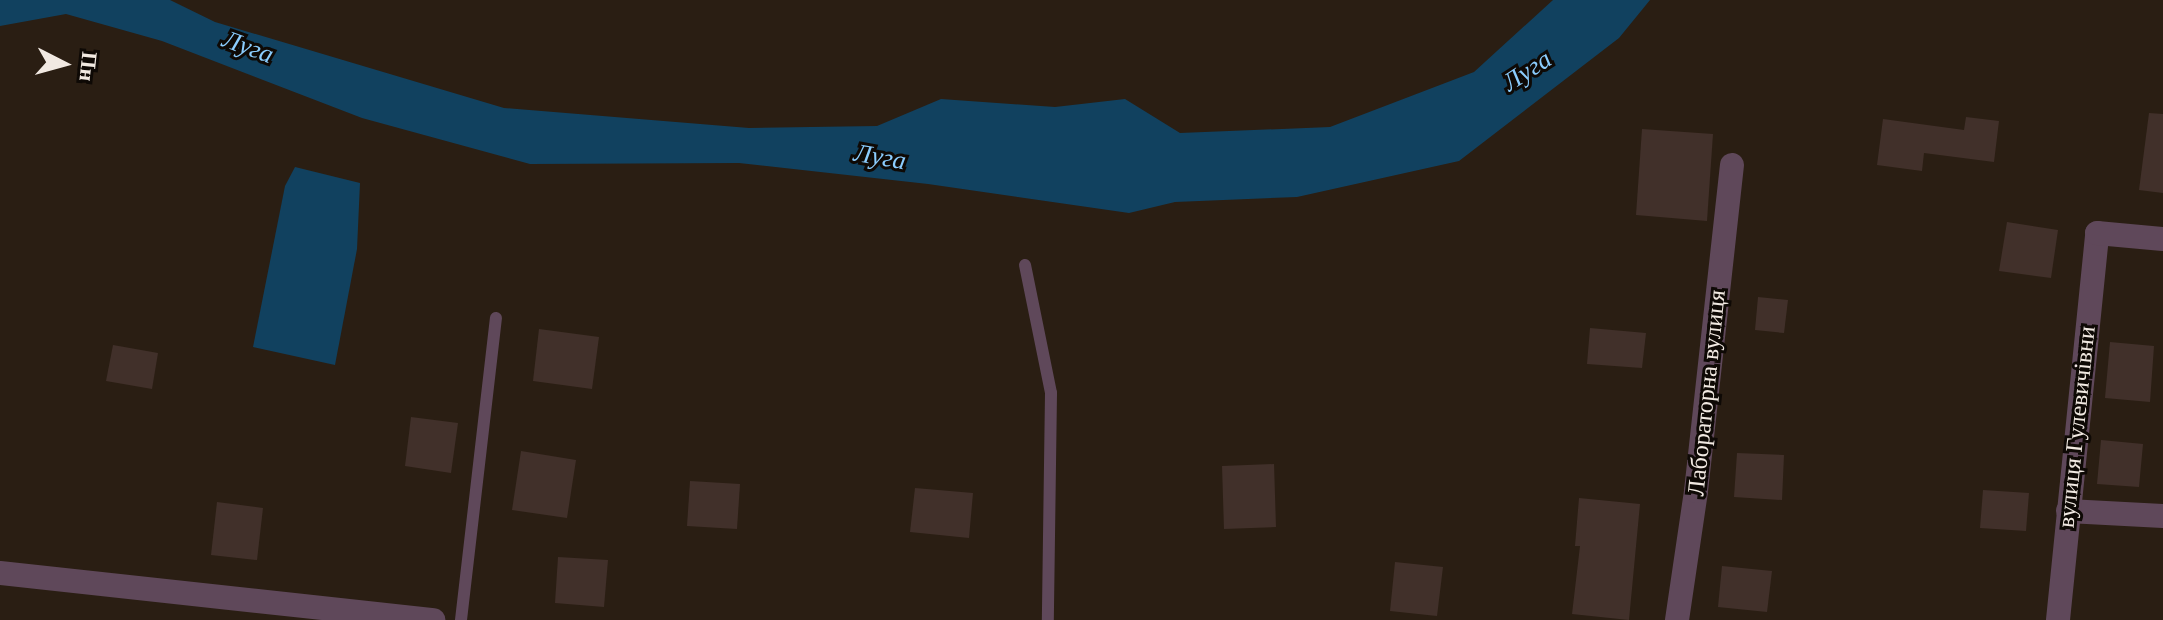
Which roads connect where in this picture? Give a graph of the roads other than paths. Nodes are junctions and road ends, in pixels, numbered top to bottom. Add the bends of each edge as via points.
1 (1732, 165) dead end
2 (2163, 239) edge
3 (1025, 265) dead end
4 (496, 318) dead end
5 (2068, 511) junction
6 (2163, 516) edge
7 (0, 573) edge
8 (433, 620) edge
9 (461, 620) edge
10 (1048, 620) edge
11 (1677, 620) edge
12 (2058, 620) edge

1 - 11 street, Лабораторна вулиця
2 - 5 street, вулиця Гулевичівни via 2097,233
3 - 10 lane via 1051,393
4 - 9 lane
5 - 6 street
5 - 12 street, вулиця Гулевичівни
7 - 8 street

